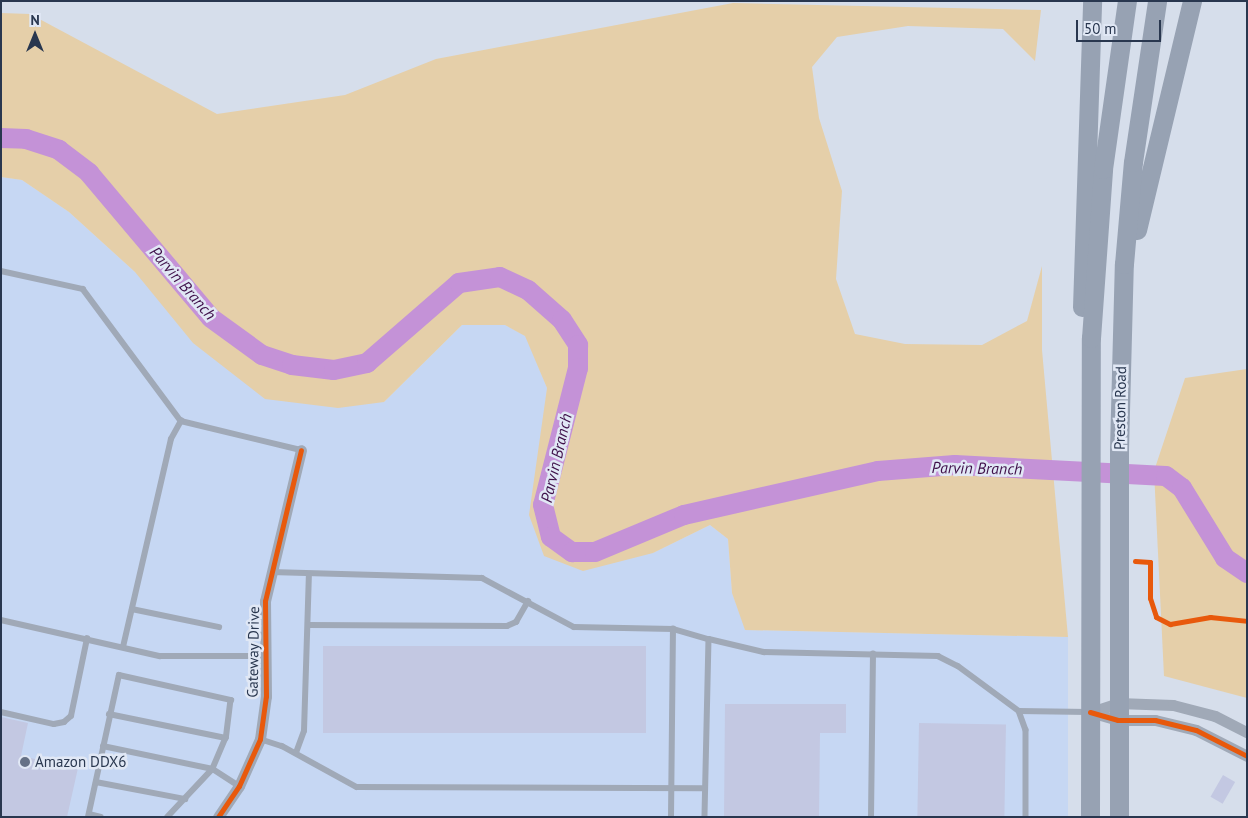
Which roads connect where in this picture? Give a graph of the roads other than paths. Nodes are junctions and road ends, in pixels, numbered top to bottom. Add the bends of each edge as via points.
1 (1092, 1) edge
2 (1127, 1) edge
3 (1157, 1) edge
4 (1192, 1) edge
5 (1, 271) edge
6 (1120, 368) junction
7 (1091, 385) junction
8 (181, 421) junction
9 (301, 450) joint
10 (271, 572) junction
11 (309, 576) junction
12 (528, 601) junction
13 (132, 609) junction
14 (1, 620) edge
15 (308, 625) junction
16 (219, 627) dead end
17 (673, 629) junction
18 (87, 639) junction
19 (709, 639) junction
20 (123, 647) junction
21 (873, 654) junction
22 (266, 656) junction
23 (1019, 711) junction
24 (1118, 711) junction
25 (1, 712) edge
26 (1090, 712) junction
27 (109, 714) junction
28 (1247, 732) edge
29 (226, 738) junction
30 (260, 739) junction
31 (104, 746) junction
32 (296, 753) junction
33 (1247, 756) edge
34 (213, 769) junction
35 (96, 782) junction
36 (239, 786) junction
37 (672, 788) junction
38 (705, 788) junction
39 (185, 799) junction
40 (88, 815) edge
41 (101, 817) edge
42 (168, 817) edge
43 (218, 817) edge
44 (671, 817) edge
45 (705, 817) edge
46 (871, 817) edge
47 (1026, 817) edge
48 (1090, 817) edge
49 (1120, 817) edge

1 - 7 main road via 1081,298
2 - 7 main road, Preston Road via 1099,203
3 - 6 main road, Preston Road via 1133,162
4 - 6 main road via 1136,233
5 - 8 lane via 83,289
6 - 24 main road, Preston Road
7 - 26 main road, Preston Road
8 - 9 lane
8 - 13 lane via 171,439
9 - 10 street, Gateway Drive
10 - 11 lane
10 - 22 street, Gateway Drive via 265,601
11 - 12 lane via 482,578
11 - 15 lane
12 - 15 lane via 516,622 507,626
12 - 17 lane via 574,627
13 - 16 lane
13 - 20 lane
14 - 18 lane
15 - 32 lane via 304,731
17 - 19 lane
17 - 37 lane
18 - 20 lane
18 - 25 lane via 71,716 64,722 54,724
19 - 21 lane via 764,652
19 - 38 lane
20 - 22 lane via 160,656
21 - 23 lane via 938,656 958,666
21 - 46 lane
22 - 30 street, Gateway Drive via 266,696
23 - 26 lane
23 - 47 lane via 1026,730
24 - 26 street
24 - 26 street
24 - 28 street via 1186,706
24 - 33 street via 1196,730
24 - 49 main road, Preston Road
26 - 48 main road, Preston Road
27 - 29 lane
27 - 29 lane via 119,675 231,700
27 - 31 lane
29 - 34 lane
30 - 32 lane
30 - 36 street, Gateway Drive
31 - 34 lane
31 - 35 lane
32 - 37 lane via 357,787
34 - 36 lane
34 - 39 lane
35 - 39 lane
35 - 40 lane
36 - 43 street, Gateway Drive
37 - 38 lane
37 - 44 lane
38 - 45 lane
39 - 42 lane
40 - 41 lane

